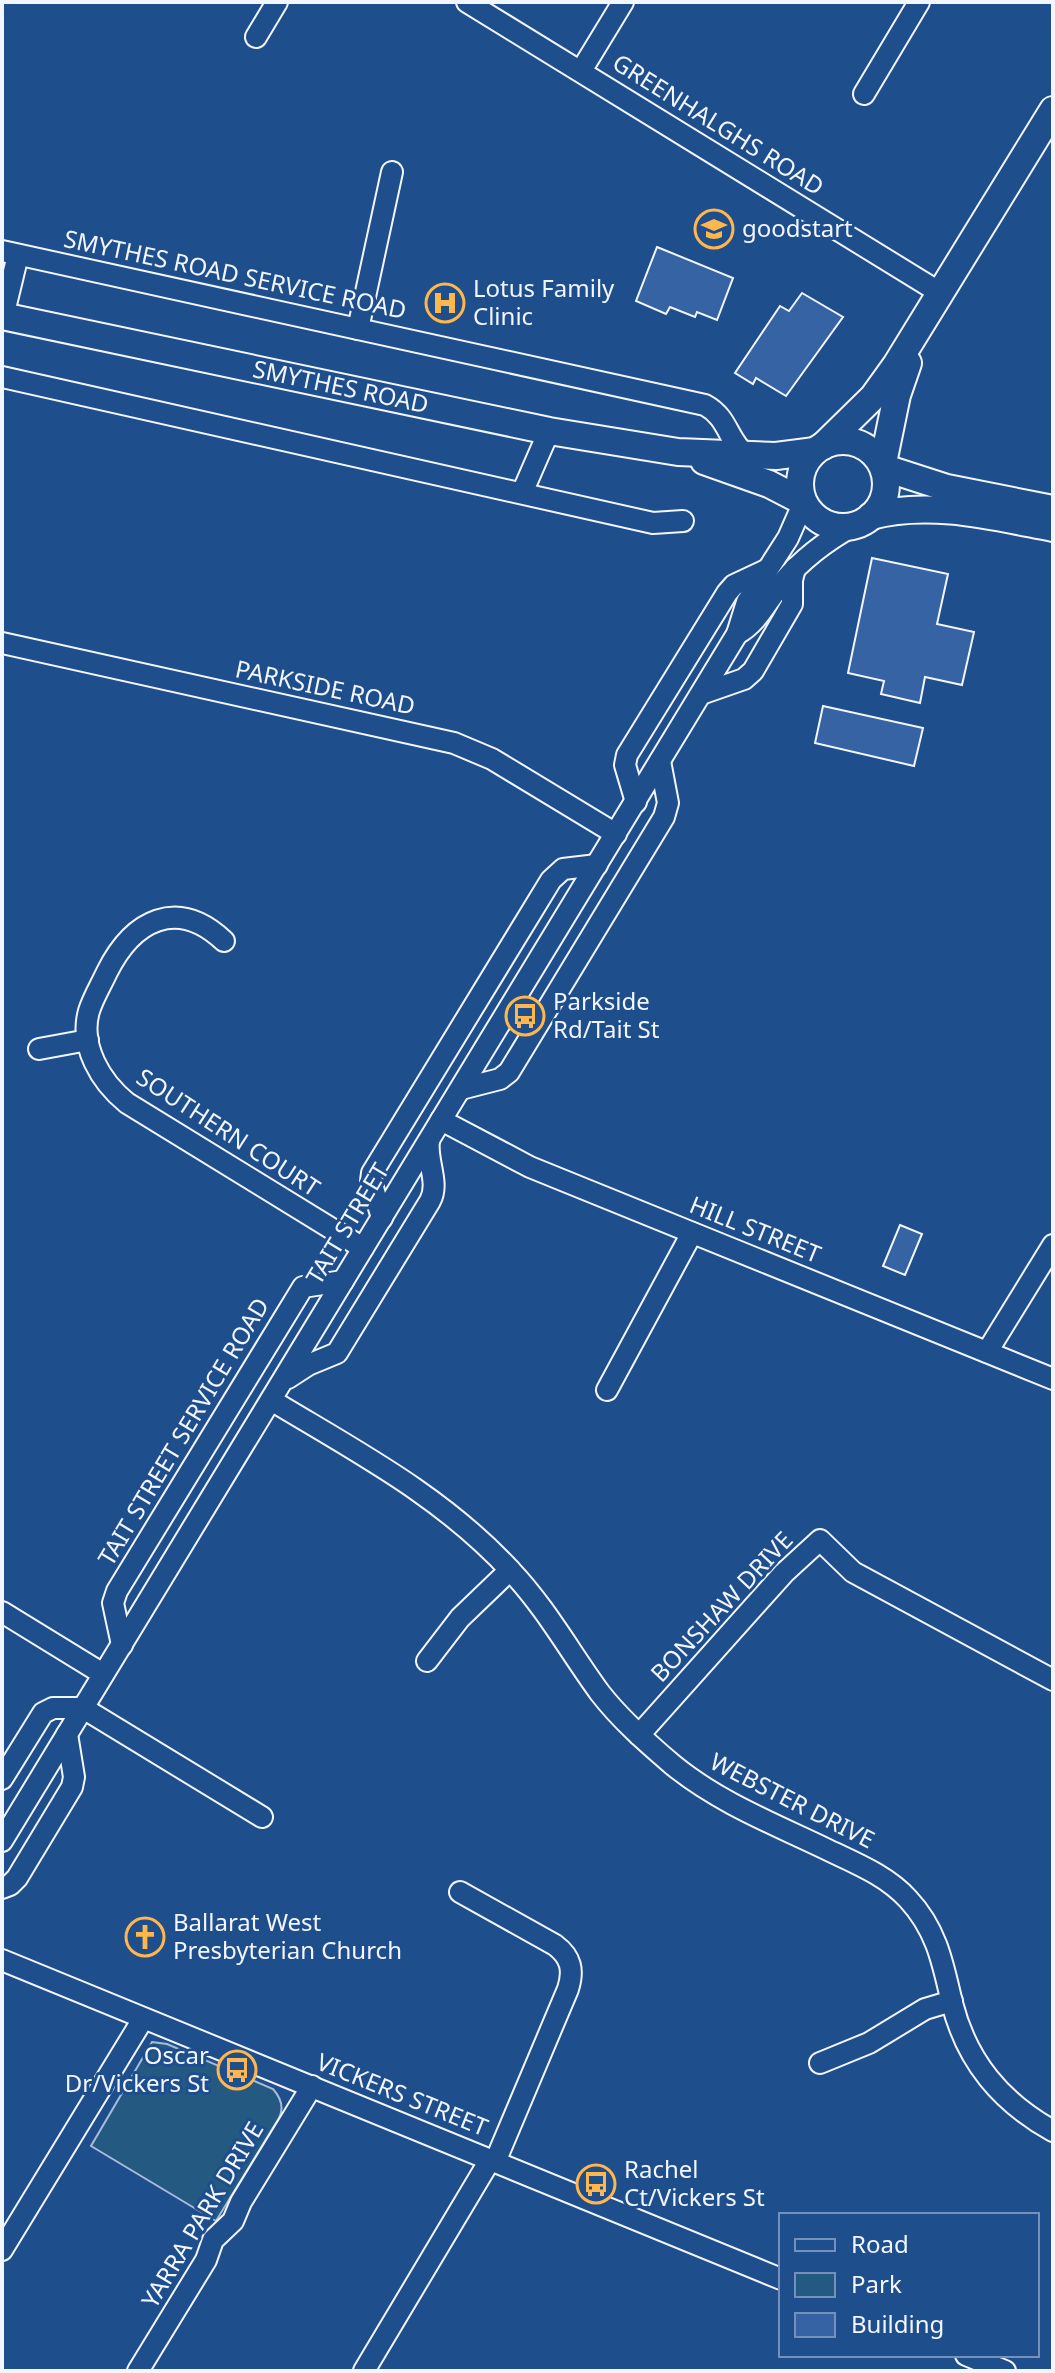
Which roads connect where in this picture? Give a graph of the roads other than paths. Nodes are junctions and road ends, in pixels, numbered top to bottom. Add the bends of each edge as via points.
1 (277, 2) edge
2 (467, 2) edge
3 (623, 2) edge
4 (919, 2) edge
5 (256, 37) dead end
6 (581, 71) junction
7 (864, 94) dead end
8 (1053, 110) edge
9 (392, 172) dead end
10 (10, 253) edge
11 (942, 294) junction
12 (3, 316) edge
13 (924, 323) junction
14 (358, 329) junction
15 (2, 377) edge
16 (549, 431) junction
17 (819, 449) junction
18 (678, 452) junction
19 (746, 455) junction
20 (884, 466) junction
21 (522, 493) junction
22 (803, 503) junction
23 (1053, 509) edge
24 (683, 521) dead end
25 (862, 521) junction
26 (1053, 528) edge
27 (769, 567) junction
28 (795, 568) junction
29 (737, 634) junction
30 (2, 643) edge
31 (700, 695) junction
32 (660, 761) junction
33 (636, 802) junction
34 (616, 834) junction
35 (597, 865) junction
36 (224, 941) dead end
37 (88, 1040) junction
38 (39, 1049) dead end
39 (461, 1089) junction
40 (441, 1120) junction
41 (429, 1141) junction
42 (382, 1218) junction
43 (692, 1233) junction
44 (1053, 1245) edge
45 (363, 1248) junction
46 (343, 1281) junction
47 (987, 1352) junction
48 (1053, 1379) edge
49 (607, 1390) dead end
50 (276, 1391) junction
51 (510, 1570) junction
52 (2, 1612) edge
53 (122, 1645) junction
54 (427, 1661) dead end
55 (103, 1674) junction
56 (1053, 1680) edge
57 (83, 1708) junction
58 (67, 1734) junction
59 (639, 1735) junction
60 (2, 1779) edge
61 (262, 1817) dead end
62 (2, 1841) edge
63 (2, 1888) edge
64 (460, 1892) dead end
65 (2, 1960) edge
66 (952, 2001) junction
67 (143, 2019) junction
68 (820, 2063) dead end
69 (312, 2086) junction
70 (1053, 2131) edge
71 (493, 2161) junction
72 (2, 2250) edge
73 (779, 2278) edge
74 (971, 2357) edge
75 (1001, 2370) edge
76 (138, 2371) edge
77 (365, 2371) edge

1 - 5 street
2 - 6 street, GREENHALGHS ROAD
3 - 6 street
4 - 7 street
6 - 11 street, GREENHALGHS ROAD
8 - 11 main road
9 - 14 street
10 - 12 street, SMYTHES ROAD SERVICE ROAD
10 - 14 street, SMYTHES ROAD SERVICE ROAD
11 - 13 main road
12 - 16 main road, SMYTHES ROAD
13 - 17 main road via 873,397
13 - 20 main road via 897,395
14 - 19 street, SMYTHES ROAD SERVICE ROAD via 705,405 723,419
15 - 21 street
16 - 18 main road, SMYTHES ROAD
16 - 21 street
17 - 19 main road, SMYTHES ROAD
17 - 20 main road via 832,442 853,442 872,451
17 - 22 main road via 800,474
18 - 19 main road, SMYTHES ROAD
18 - 22 main road, SMYTHES ROAD via 769,484
20 - 23 main road via 957,490
20 - 25 main road via 883,499
21 - 24 street via 659,524
22 - 25 main road via 823,522 841,527
22 - 27 street, TAIT STREET
25 - 26 main road via 896,511 947,511
25 - 28 street, TAIT STREET
27 - 29 street, TAIT STREET via 744,609
27 - 33 street via 727,593 630,750 625,763
28 - 29 street, TAIT STREET via 756,620
28 - 31 street via 792,604 753,671
29 - 31 street, TAIT STREET
30 - 34 street, PARKSIDE ROAD via 469,747
31 - 32 street, TAIT STREET
32 - 33 street, TAIT STREET
32 - 39 street via 666,814 509,1072
33 - 34 street, TAIT STREET
34 - 35 street, TAIT STREET
35 - 39 street, TAIT STREET
35 - 42 street via 563,869 553,877 372,1173
36 - 37 street, SOUTHERN COURT via 205,926 182,918 157,920 138,930 116,955 94,997
37 - 38 street
37 - 45 street, SOUTHERN COURT via 104,1079 127,1103
39 - 40 street, TAIT STREET
40 - 41 street, TAIT STREET
40 - 43 street, HILL STREET via 530,1167
41 - 42 street, TAIT STREET
41 - 50 street via 434,1191 405,1242 337,1353 308,1365
42 - 45 street, TAIT STREET
43 - 47 street, HILL STREET
43 - 49 street
44 - 47 street
45 - 46 street, TAIT STREET
46 - 50 street, TAIT STREET
46 - 53 street, TAIT STREET SERVICE ROAD via 302,1289 117,1591 113,1603
47 - 48 street, HILL STREET
50 - 51 street, WEBSTER DRIVE via 465,1524
50 - 53 street, TAIT STREET
51 - 54 street via 460,1618
51 - 59 street, WEBSTER DRIVE via 601,1694
52 - 55 street
53 - 55 street, TAIT STREET
55 - 57 street, TAIT STREET
56 - 59 street, BONSHAW DRIVE via 853,1572 820,1540
57 - 58 street, TAIT STREET
57 - 60 street via 43,1713
57 - 61 street
58 - 62 street, TAIT STREET
58 - 63 street via 71,1789 17,1878
59 - 66 street, WEBSTER DRIVE via 710,1791 897,1888 934,1935
64 - 71 street via 555,1945 571,1969 568,1989
65 - 67 street, VICKERS STREET
66 - 68 street via 925,2009 869,2043
66 - 70 street, WEBSTER DRIVE via 963,2038 986,2077 1016,2108
67 - 69 street, VICKERS STREET
67 - 72 street
69 - 71 street, VICKERS STREET
69 - 76 street, YARRA PARK DRIVE via 233,2221 213,2240
71 - 73 street, VICKERS STREET
71 - 77 street
74 - 75 street

